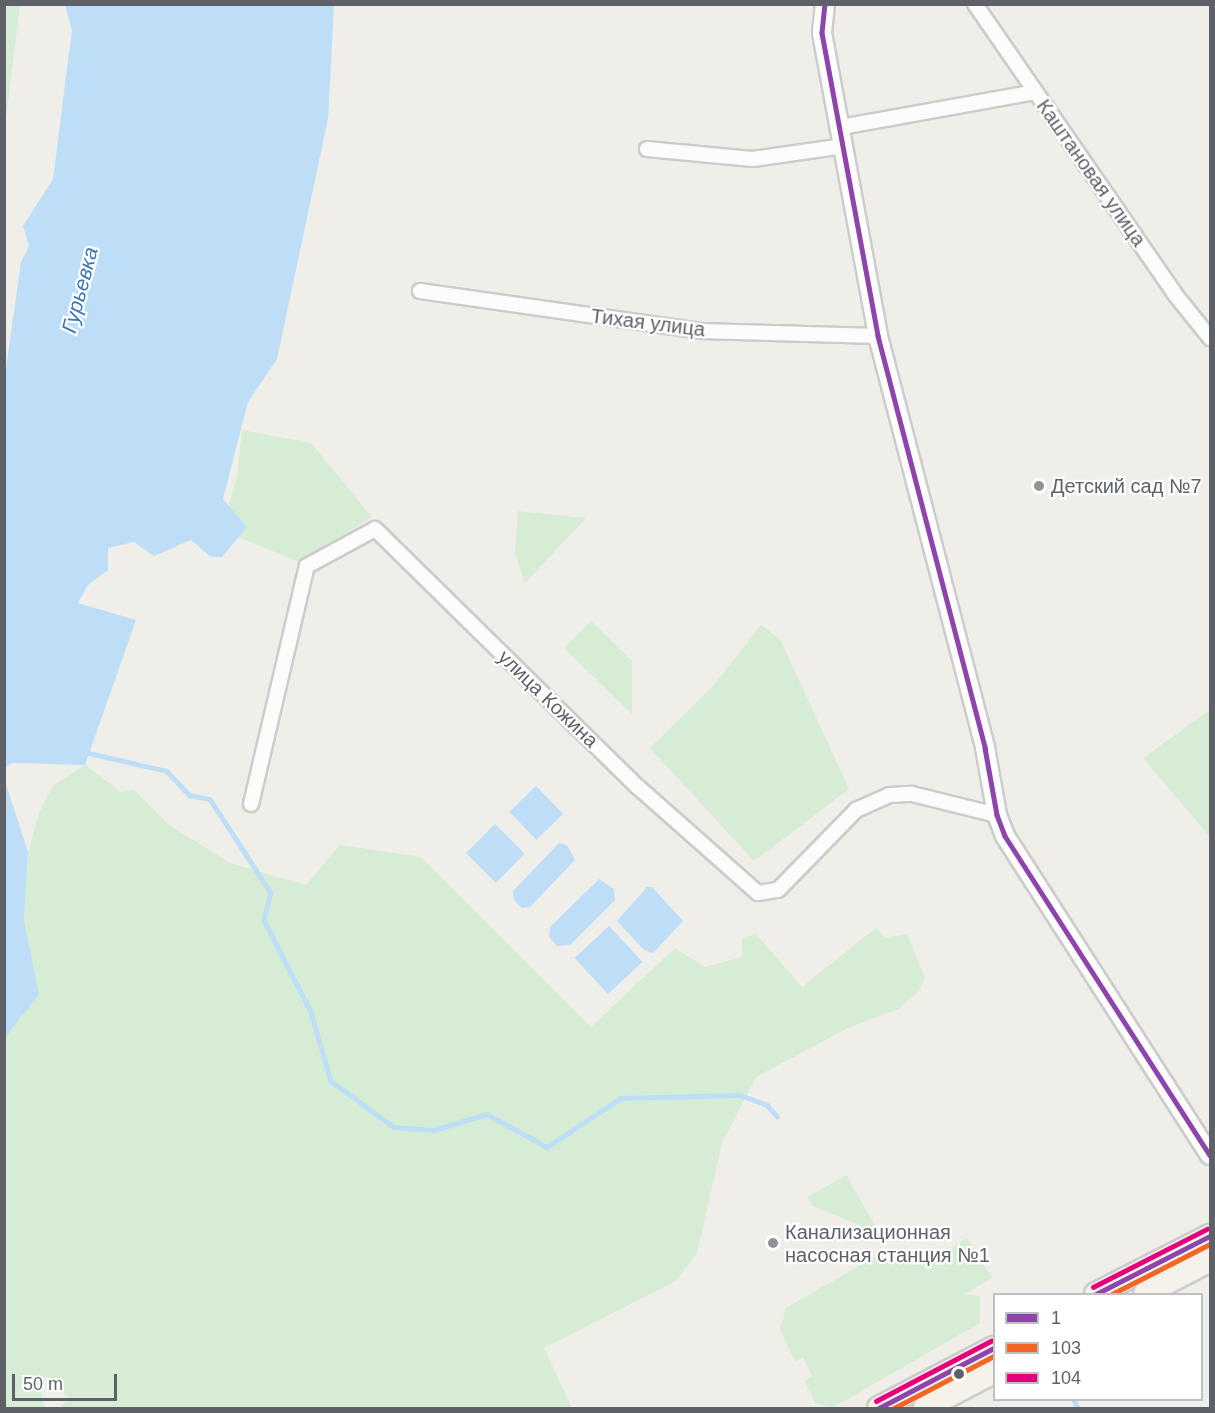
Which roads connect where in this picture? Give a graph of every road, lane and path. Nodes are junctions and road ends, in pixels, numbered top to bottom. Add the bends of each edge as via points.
1 (825, 4) edge
2 (975, 4) edge
3 (1035, 92) junction
4 (841, 127) junction
5 (844, 146) junction
6 (647, 148) dead end
7 (420, 291) dead end
8 (878, 336) junction
9 (1210, 338) edge
10 (251, 804) dead end
11 (997, 815) junction
12 (1210, 1155) edge
13 (1210, 1236) edge
14 (1210, 1260) edge
15 (1098, 1293) edge
16 (1146, 1293) edge
17 (993, 1349) edge
18 (993, 1373) edge
19 (879, 1408) edge
20 (925, 1408) edge

1 - 4 street via 822,33
2 - 3 street, Каштановая улица
3 - 4 street
3 - 9 street, Каштановая улица via 1174,293
4 - 5 street
5 - 6 street via 753,159
5 - 8 street
7 - 8 street, Тихая улица via 701,331
8 - 11 street via 982,737
10 - 11 street, улица Кожина via 307,566 375,529 638,787 758,893 778,890 856,810 890,795 912,794
11 - 12 street via 1005,836
13 - 15 main road
14 - 16 main road
17 - 19 main road
18 - 20 main road

